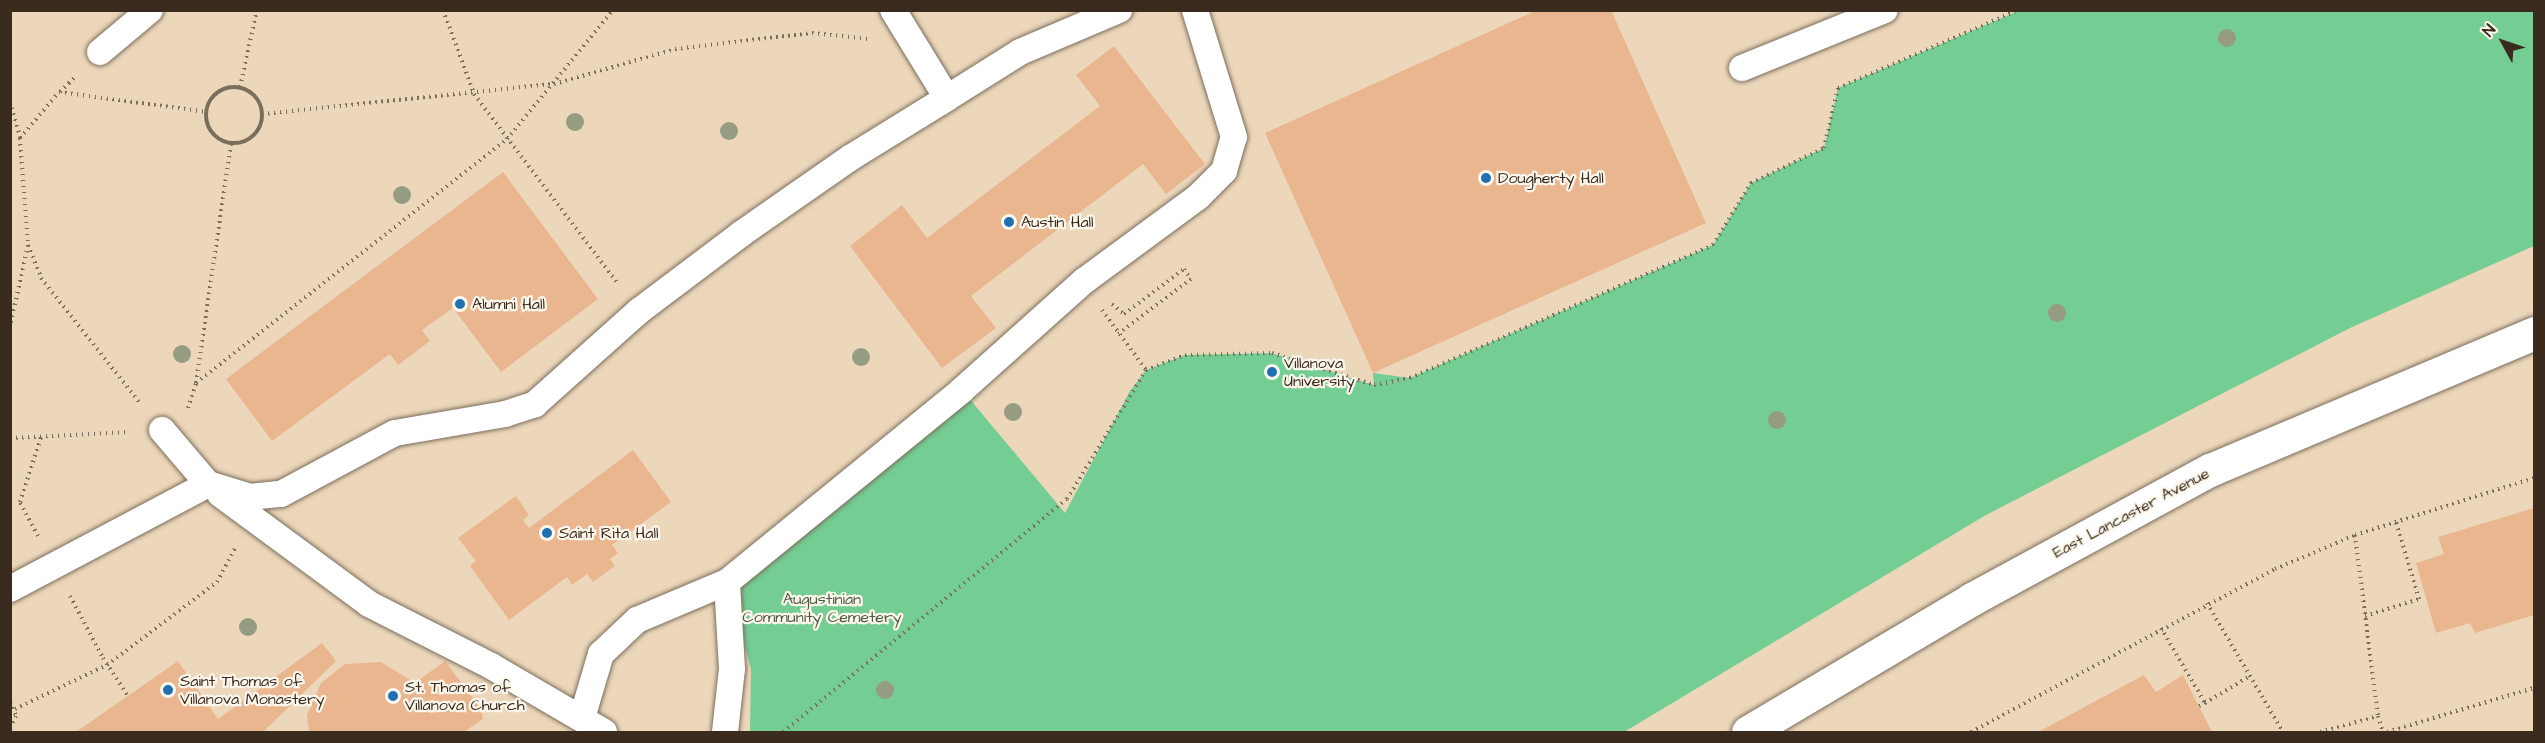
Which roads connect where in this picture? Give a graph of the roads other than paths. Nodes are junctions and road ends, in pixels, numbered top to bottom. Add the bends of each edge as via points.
1 (150, 10) edge
2 (893, 10) edge
3 (1119, 10) edge
4 (1195, 10) edge
5 (1885, 10) edge
6 (100, 52) dead end
7 (1742, 68) dead end
8 (947, 98) junction
9 (2535, 333) edge
10 (168, 439) road end
11 (208, 484) junction
12 (727, 582) junction
13 (10, 589) edge
14 (582, 718) junction
15 (604, 732) edge
16 (725, 732) edge
17 (1748, 732) edge

1 - 6 lane
2 - 8 lane
3 - 8 lane via 1048,38
4 - 12 lane via 1234,137 1224,171 1198,197 1084,281 962,390
5 - 7 lane
8 - 11 lane via 850,158 639,311 535,404 506,414 395,433 281,494 250,497
9 - 17 highway, East Lancaster Avenue via 2210,470 1972,599
10 - 11 lane
11 - 13 lane
11 - 14 lane via 369,604
12 - 14 lane via 637,620 601,654
12 - 16 lane via 732,669
14 - 15 lane

